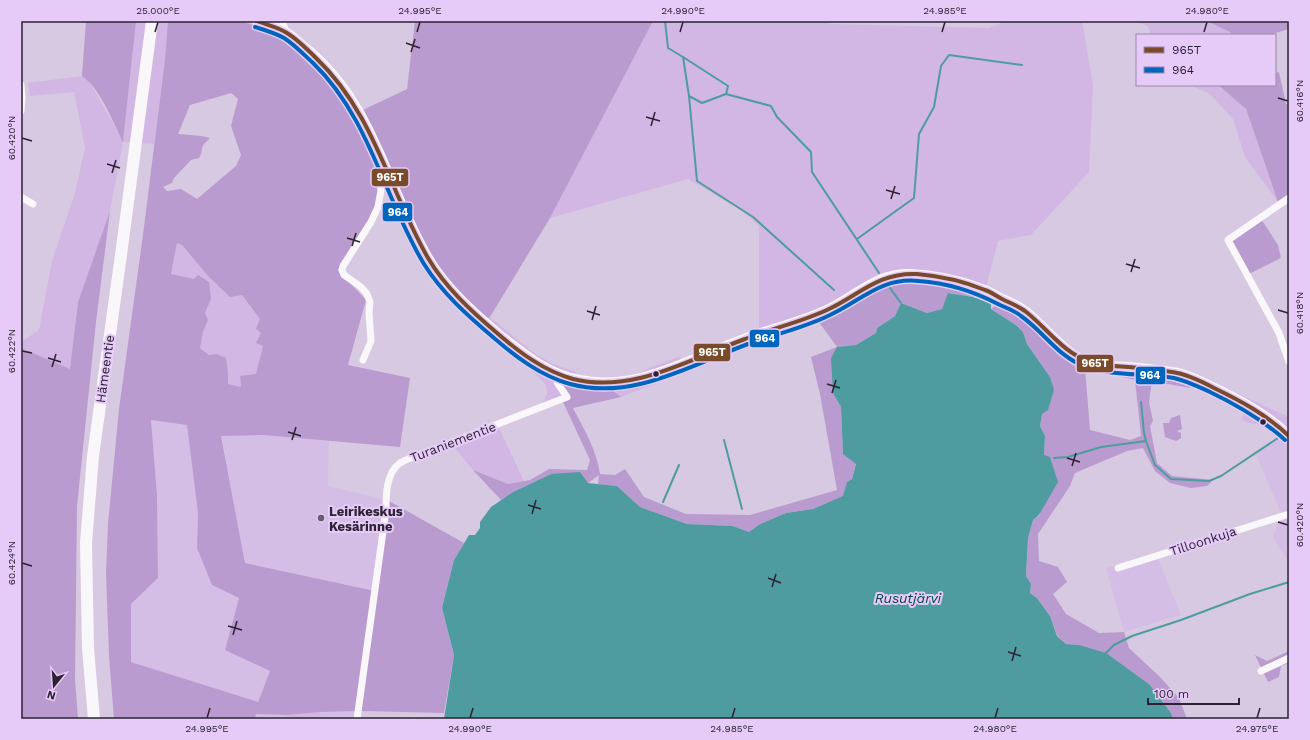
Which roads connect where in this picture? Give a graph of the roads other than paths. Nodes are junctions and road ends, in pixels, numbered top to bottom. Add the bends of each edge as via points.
1 (152, 21) edge
2 (257, 21) edge
3 (282, 21) edge
4 (286, 32) junction
5 (21, 85) edge
6 (21, 111) edge
7 (383, 160) junction
8 (21, 197) edge
9 (1289, 198) edge
10 (32, 204) dead end
11 (363, 360) dead end
12 (1289, 362) edge
13 (554, 373) junction
14 (1287, 431) edge
15 (1289, 514) edge
16 (1118, 568) dead end
17 (1289, 658) edge
18 (1261, 671) dead end
19 (94, 719) edge
20 (357, 719) edge

1 - 19 main road, Hämeentie via 92,464 86,543 88,648
2 - 4 main road
3 - 4 street
4 - 7 main road via 319,59 350,96
5 - 6 street
7 - 11 street via 377,172 381,190 378,207 342,270 361,287 370,302 371,341
7 - 13 main road via 408,219 443,280 498,333 537,364
8 - 10 street
9 - 12 street via 1228,240 1279,333
13 - 14 main road via 601,383 642,378 741,340 810,318 877,281 907,273 938,277 980,288 1022,309 1075,356 1100,366 1132,367 1183,374 1242,403
13 - 20 street, Turaniementie via 567,397 424,453 400,463 394,469 386,496
15 - 16 street, Tilloonkuja
17 - 18 street

